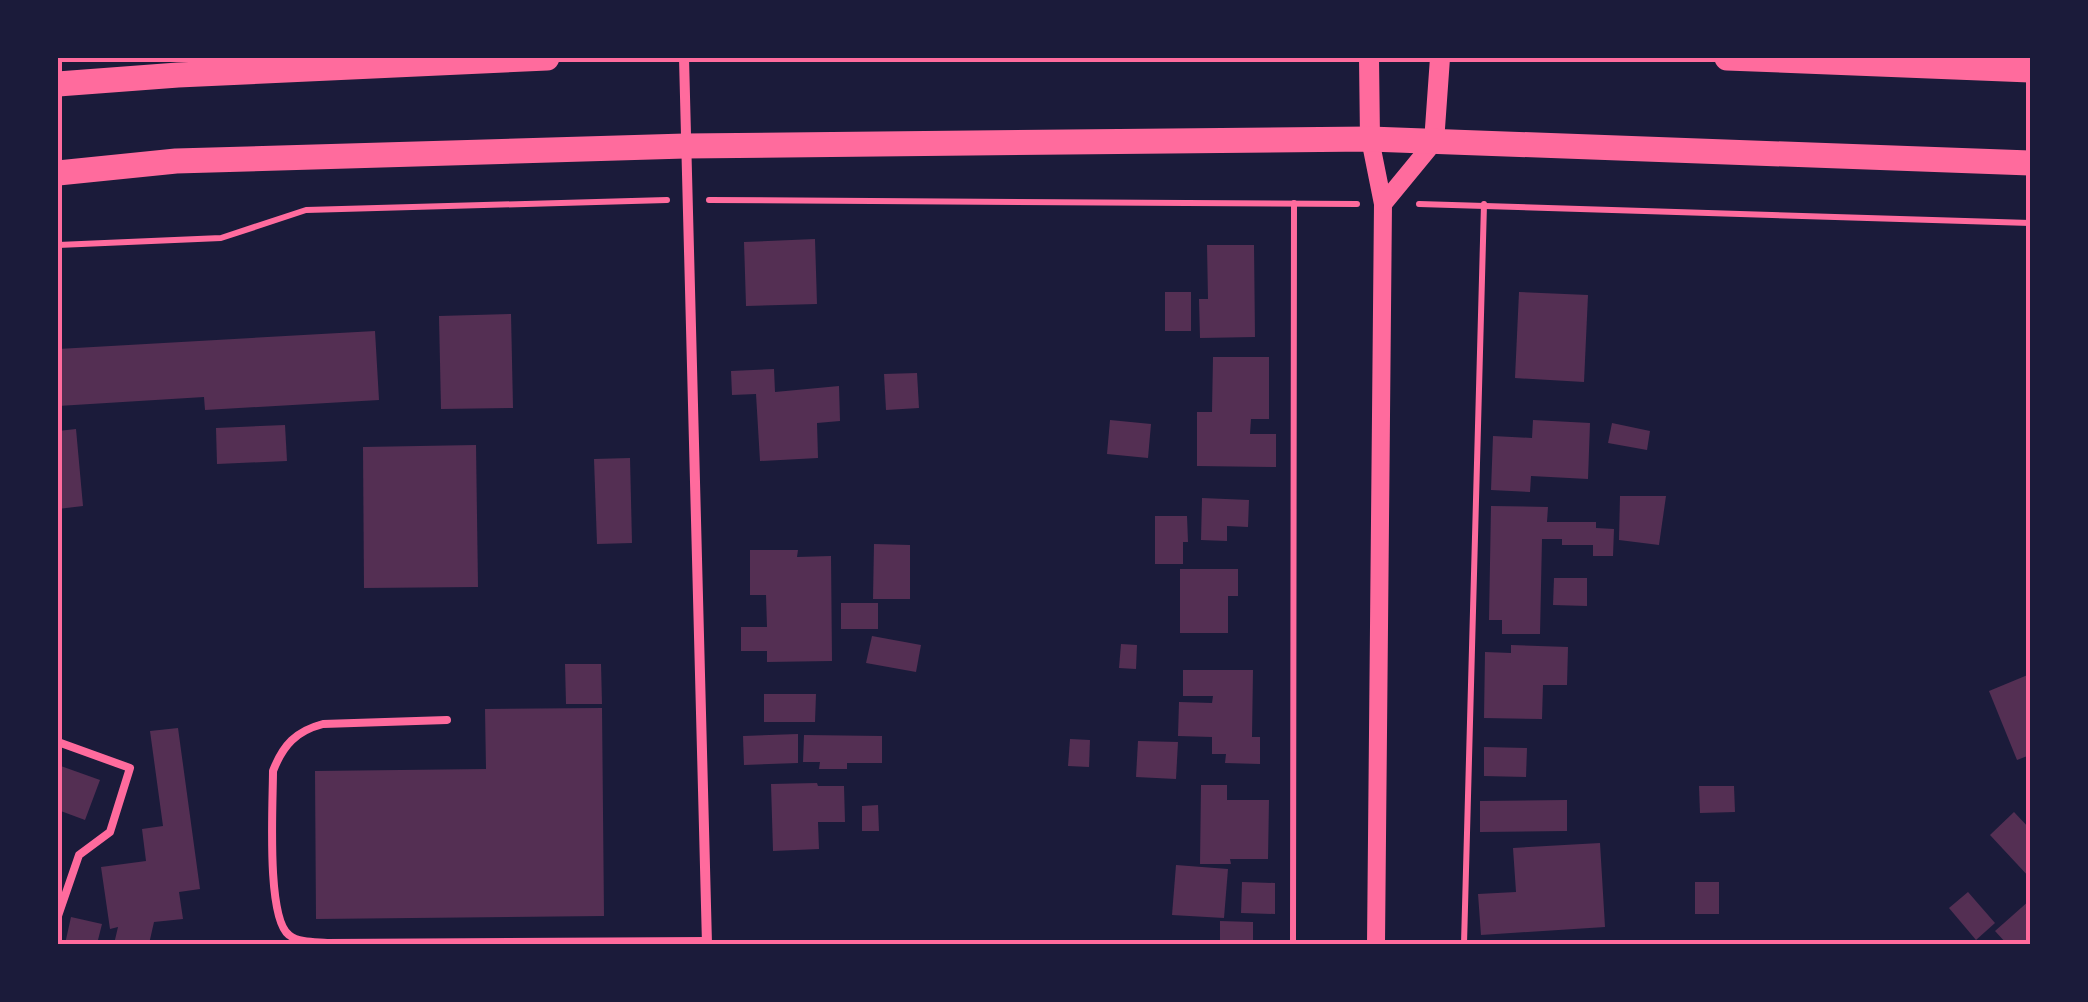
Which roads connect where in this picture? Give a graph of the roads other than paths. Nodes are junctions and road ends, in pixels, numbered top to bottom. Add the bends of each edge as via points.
1 (547, 58) edge
2 (684, 58) edge
3 (1368, 58) edge
4 (1440, 58) edge
5 (1726, 58) edge
6 (2030, 70) edge
7 (58, 84) edge
8 (1370, 140) junction
9 (1434, 142) junction
10 (685, 146) junction
11 (2030, 163) edge
12 (58, 174) edge
13 (1384, 204) junction
14 (447, 720) dead end
15 (58, 742) edge
16 (58, 916) edge
17 (707, 943) edge
18 (1376, 944) edge

1 - 7 main road
2 - 10 street
3 - 8 main road
4 - 9 main road
5 - 6 main road
8 - 9 main road
8 - 10 main road
8 - 13 street
9 - 11 main road
9 - 13 street
10 - 12 main road via 176,161
10 - 17 street
13 - 18 street
14 - 17 lane via 322,724 292,737 279,754 272,771 275,910 288,935 327,944
15 - 16 lane via 130,768 110,832 78,855

